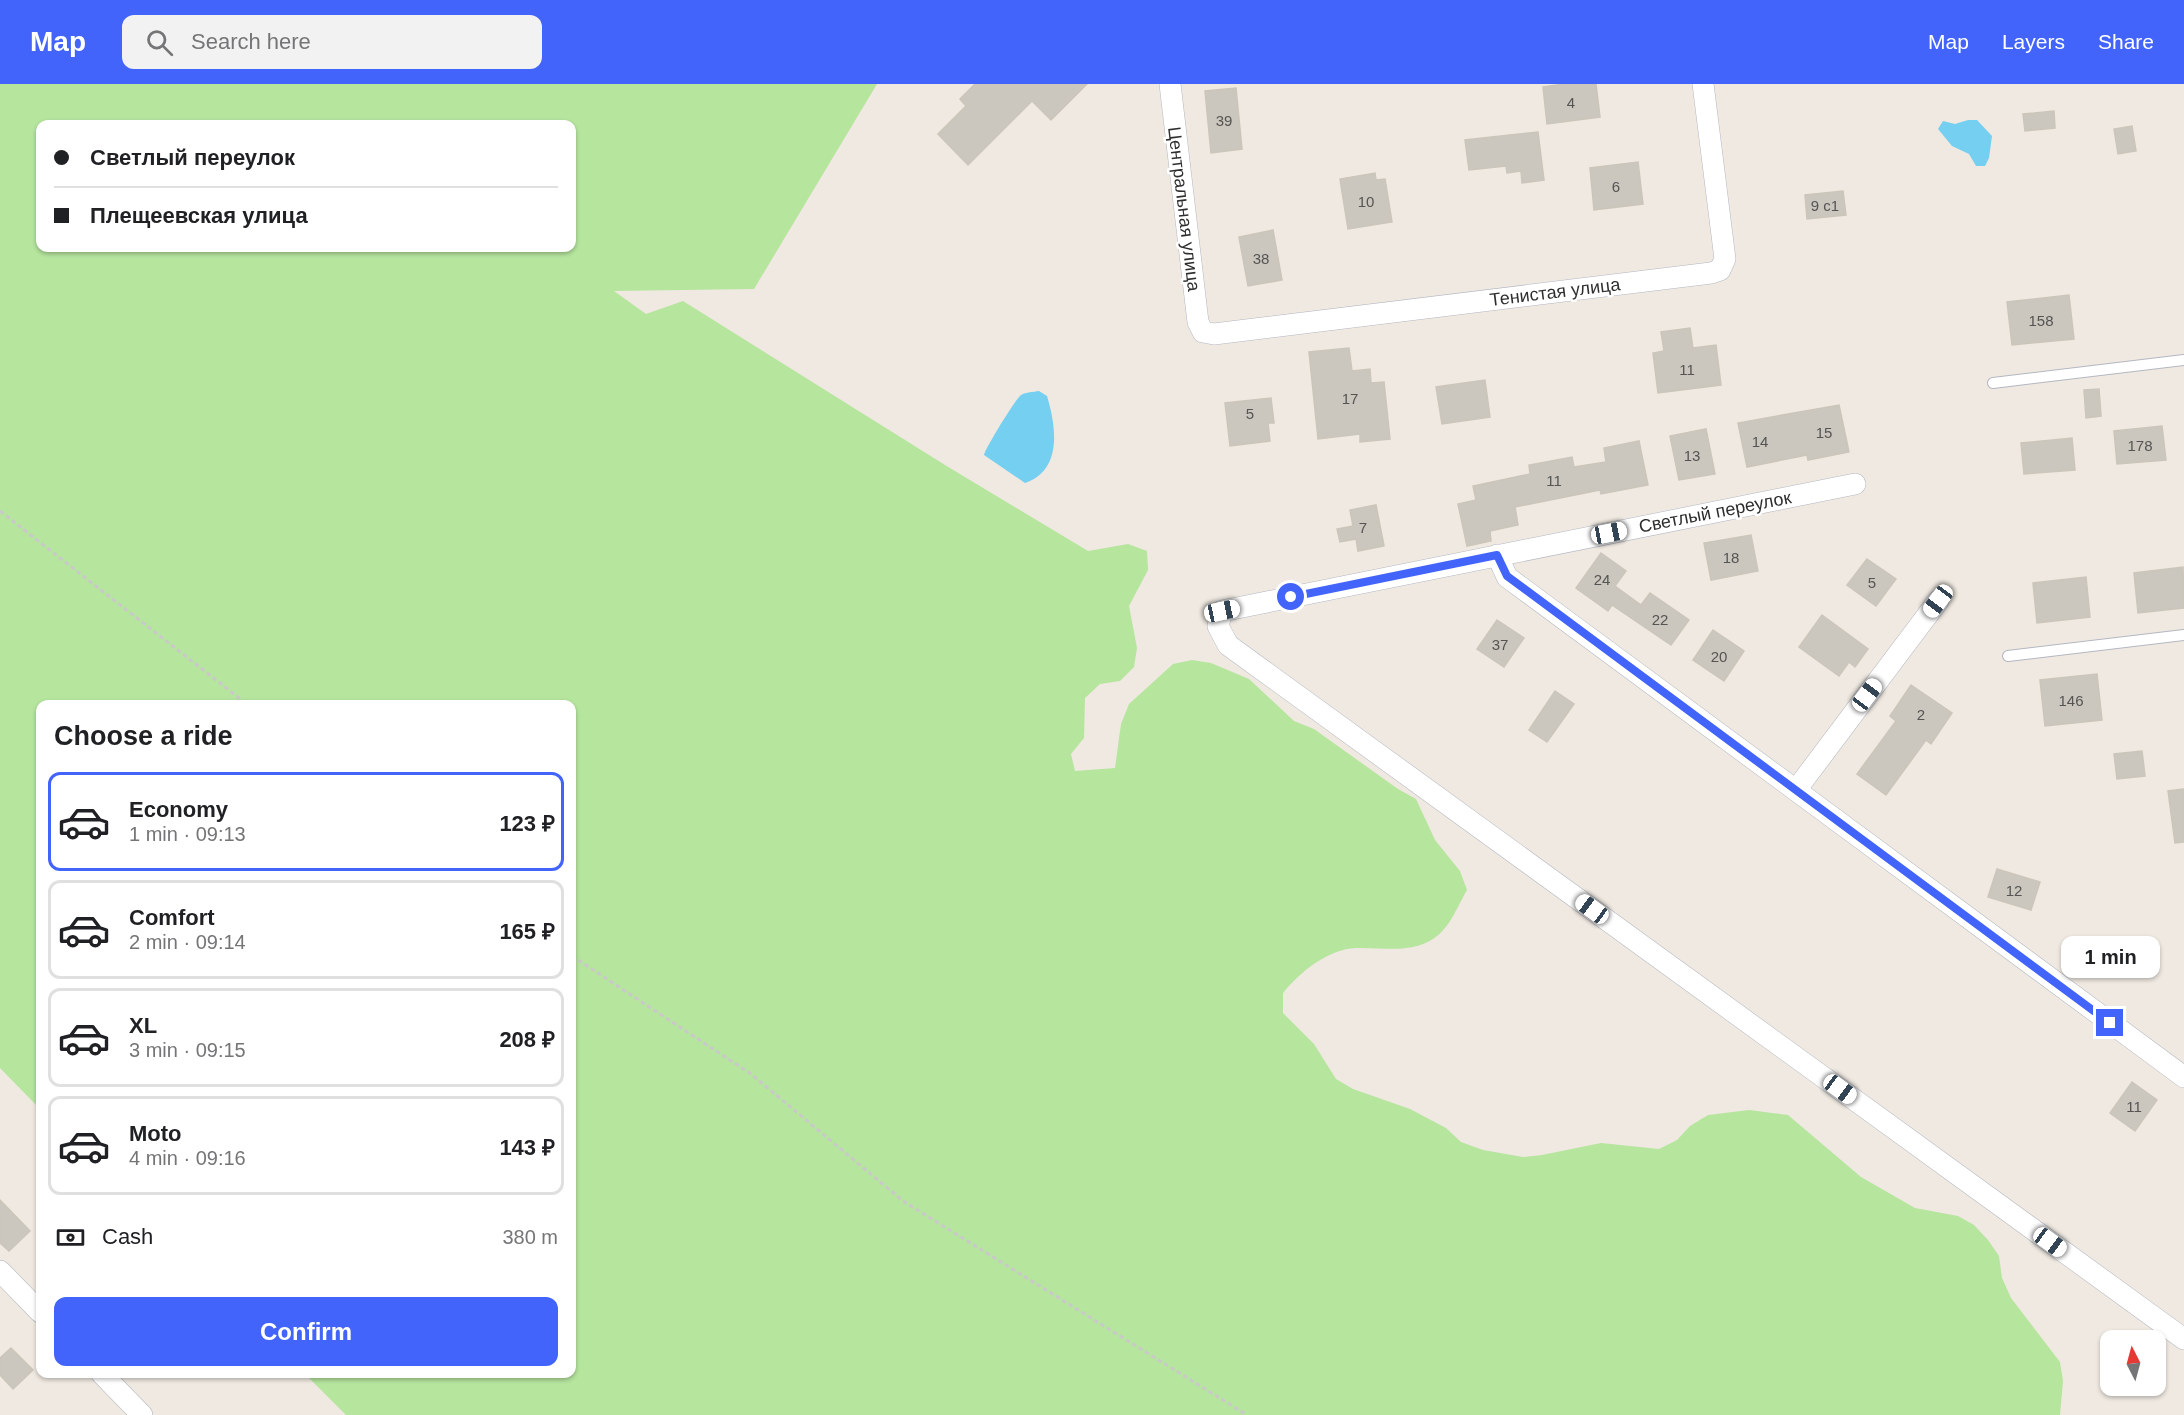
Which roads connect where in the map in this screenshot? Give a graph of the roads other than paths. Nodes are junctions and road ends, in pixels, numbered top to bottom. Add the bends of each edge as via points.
1 (1170, 84) edge
2 (1703, 84) edge
3 (1203, 332) joint
4 (2184, 360) edge
5 (1993, 383) dead end
6 (1855, 484) dead end
7 (1497, 555) junction
8 (1938, 601) dead end
9 (2184, 635) edge
10 (2008, 656) dead end
11 (1796, 790) junction
12 (2184, 1077) edge
13 (0, 1271) edge
14 (36, 1308) edge
15 (2184, 1339) edge
16 (106, 1378) edge
17 (142, 1415) edge

1 - 3 street, Центральная улица via 1198,322
2 - 3 street, Тенистая улица via 1725,259 1720,270 1214,334
4 - 5 lane
6 - 7 street, Светлый переулок
7 - 11 street via 1507,576
7 - 15 street, Светлый переулок via 1222,611 1218,626 1228,645
8 - 11 street
9 - 10 lane
11 - 12 street
13 - 14 street
16 - 17 street

